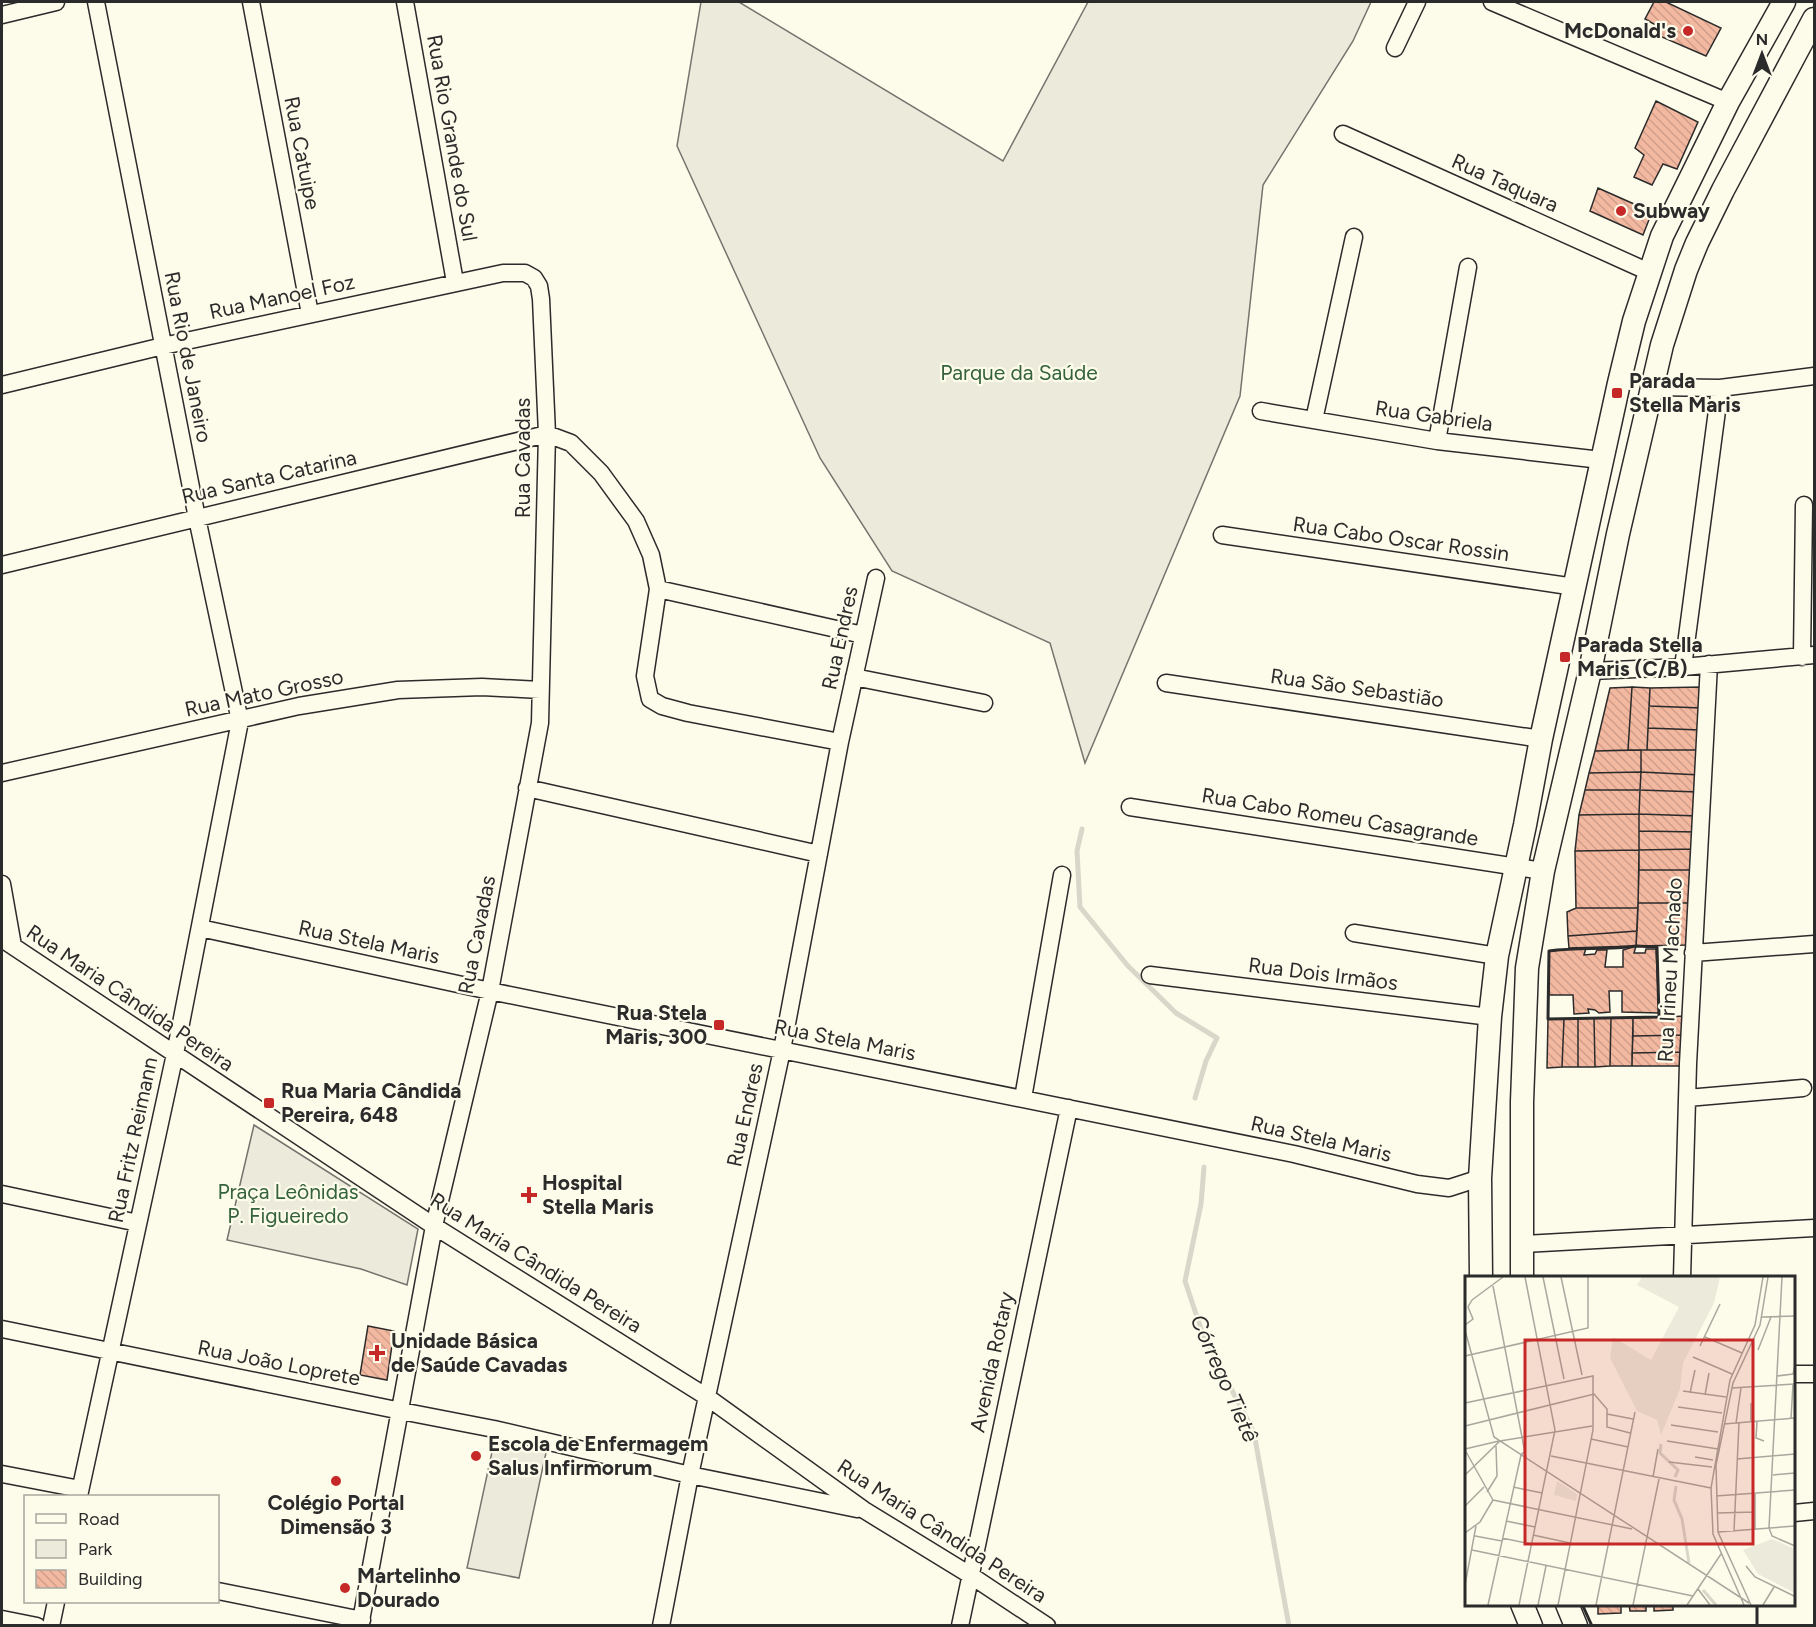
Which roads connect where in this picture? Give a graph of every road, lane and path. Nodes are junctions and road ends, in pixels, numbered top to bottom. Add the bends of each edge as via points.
1 (57, 2) edge
2 (96, 2) edge
3 (251, 2) edge
4 (405, 2) edge
5 (1417, 2) edge
6 (1492, 2) edge
7 (1784, 2) edge
8 (2, 15) edge
9 (1815, 18) edge
10 (1395, 48) dead end
11 (1728, 102) junction
12 (1343, 134) dead end
13 (1354, 237) dead end
14 (1468, 267) dead end
15 (1649, 272) junction
16 (503, 273) joint
17 (455, 282) junction
18 (310, 314) junction
19 (163, 346) junction
20 (1815, 376) edge
21 (2, 385) edge
22 (1653, 387) junction
23 (1720, 388) junction
24 (1261, 411) dead end
25 (1314, 420) junction
26 (547, 434) junction
27 (1437, 441) junction
28 (1601, 460) junction
29 (1804, 505) dead end
30 (197, 518) junction
31 (1222, 535) dead end
32 (2, 565) edge
33 (876, 578) dead end
34 (1575, 587) junction
35 (658, 589) junction
36 (863, 635) junction
37 (1808, 656) edge
38 (1709, 664) junction
39 (1683, 667) junction
40 (1590, 671) junction
41 (854, 677) junction
42 (1166, 683) dead end
43 (540, 690) junction
44 (984, 703) dead end
45 (240, 721) junction
46 (1541, 738) junction
47 (840, 742) junction
48 (2, 773) edge
49 (527, 788) junction
50 (1130, 807) dead end
51 (819, 854) junction
52 (1516, 867) junction
53 (1544, 872) junction
54 (1062, 875) dead end
55 (2, 885) edge
56 (200, 928) junction
57 (1354, 933) dead end
58 (7, 943) edge
59 (1815, 944) edge
60 (1693, 952) junction
61 (1497, 956) junction
62 (1149, 975) dead end
63 (490, 991) junction
64 (1490, 1017) junction
65 (782, 1050) junction
66 (175, 1054) junction
67 (1803, 1088) dead end
68 (1023, 1098) junction
69 (1687, 1098) junction
70 (1069, 1108) junction
71 (1480, 1178) junction
72 (2, 1194) edge
73 (138, 1223) junction
74 (434, 1226) junction
75 (1815, 1228) edge
76 (1684, 1237) junction
77 (1522, 1244) junction
78 (1481, 1276) edge
79 (1522, 1276) edge
80 (1682, 1276) edge
81 (2, 1329) edge
82 (111, 1353) junction
83 (1795, 1374) edge
84 (1815, 1374) edge
85 (706, 1397) junction
86 (400, 1411) junction
87 (2, 1474) edge
88 (690, 1475) junction
89 (80, 1493) edge
90 (864, 1510) junction
91 (1815, 1511) edge
92 (1795, 1513) edge
93 (970, 1575) junction
94 (219, 1591) edge
95 (56, 1603) edge
96 (1522, 1606) edge
97 (1567, 1606) edge
98 (2, 1619) edge
99 (361, 1623) edge
100 (37, 1626) edge
101 (51, 1626) edge
102 (661, 1626) edge
103 (960, 1626) edge
104 (1047, 1626) edge
105 (1531, 1626) edge
106 (1576, 1626) edge

1 - 8 street
2 - 19 street, Rua Rio de Janeiro
3 - 18 street, Rua Catuipe
4 - 17 street, Rua Rio Grande do Sul
5 - 10 street
6 - 11 street
7 - 11 main road
9 - 22 main road via 1697,243 1673,305
11 - 15 main road via 1675,208
12 - 15 street, Rua Taquara
13 - 25 street
14 - 27 street
15 - 28 main road
16 - 17 street, Rua Manoel Foz
16 - 26 street, Rua Cavadas via 525,273 539,286
17 - 18 street, Rua Manoel Foz
18 - 19 street, Rua Manoel Foz
19 - 21 street, Rua Manoel Foz
19 - 30 street, Rua Rio de Janeiro
20 - 23 street
22 - 23 street
22 - 40 main road
23 - 39 street
24 - 25 street, Rua Gabriela
25 - 27 street, Rua Gabriela
26 - 30 street, Rua Santa Catarina
26 - 35 street via 571,443 601,473 636,521 651,555
26 - 43 street, Rua Cavadas
27 - 28 street, Rua Gabriela
28 - 34 main road
29 - 37 street
30 - 32 street, Rua Santa Catarina
30 - 45 street, Rua Rio de Janeiro
31 - 34 street, Rua Cabo Oscar Rossin
33 - 36 street, Rua Endres
34 - 46 main road
35 - 36 street
35 - 47 street via 645,676 650,699 688,713
36 - 41 street, Rua Endres
37 - 38 street
38 - 39 street
38 - 60 street, Rua Irineu Machado
39 - 40 street
40 - 53 main road
41 - 44 street
41 - 47 street, Rua Endres
42 - 46 street, Rua São Sebastião
43 - 45 street, Rua Mato Grosso via 398,690 299,706
43 - 49 street, Rua Cavadas via 540,723
45 - 48 street, Rua Mato Grosso
45 - 56 street, Rua Fritz Reimann
46 - 52 main road
47 - 51 street, Rua Endres
49 - 51 street
49 - 63 street, Rua Cavadas
50 - 52 street, Rua Cabo Romeu Casagrande
51 - 65 street, Rua Endres
52 - 53 street, Rua Cabo Romeu Casagrande
52 - 61 main road
53 - 77 main road via 1524,1002
54 - 68 street
55 - 58 street
56 - 63 street, Rua Stela Maris
56 - 66 street, Rua Fritz Reimann
57 - 61 street
58 - 66 street, Rua Maria Cândida Pereira
59 - 60 street
60 - 69 street, Rua Irineu Machado
61 - 64 main road
62 - 64 street, Rua Dois Irmãos
63 - 65 street, Rua Stela Maris
63 - 74 street, Rua Cavadas
64 - 71 main road
65 - 68 street, Rua Stela Maris
65 - 85 street, Rua Endres
66 - 73 street, Rua Fritz Reimann
66 - 74 street, Rua Maria Cândida Pereira
67 - 69 street
68 - 70 street, Rua Stela Maris
69 - 76 street, Rua Irineu Machado
70 - 71 street, Rua Stela Maris via 1294,1154 1417,1184 1449,1188
70 - 93 street, Avenida Rotary
71 - 78 main road
72 - 73 street
73 - 82 street, Rua Fritz Reimann
74 - 85 street, Rua Maria Cândida Pereira
74 - 86 street, Rua Cavadas
75 - 76 street
76 - 77 street
76 - 80 street, Rua Irineu Machado
77 - 79 main road
81 - 82 street, Rua João Loprete
82 - 86 street, Rua João Loprete
82 - 89 street, Rua Fritz Reimann
83 - 84 street
85 - 88 street, Rua Endres
85 - 90 street, Rua Maria Cândida Pereira
86 - 88 street, Rua João Loprete
86 - 99 street, Rua Cavadas
87 - 89 street
88 - 90 street, Rua João Loprete
88 - 102 street, Rua Endres
90 - 93 street, Rua Maria Cândida Pereira
91 - 92 street
93 - 103 street, Avenida Rotary
93 - 104 street, Rua Maria Cândida Pereira
94 - 99 street
95 - 101 street
96 - 105 main road
97 - 106 main road
98 - 100 street

